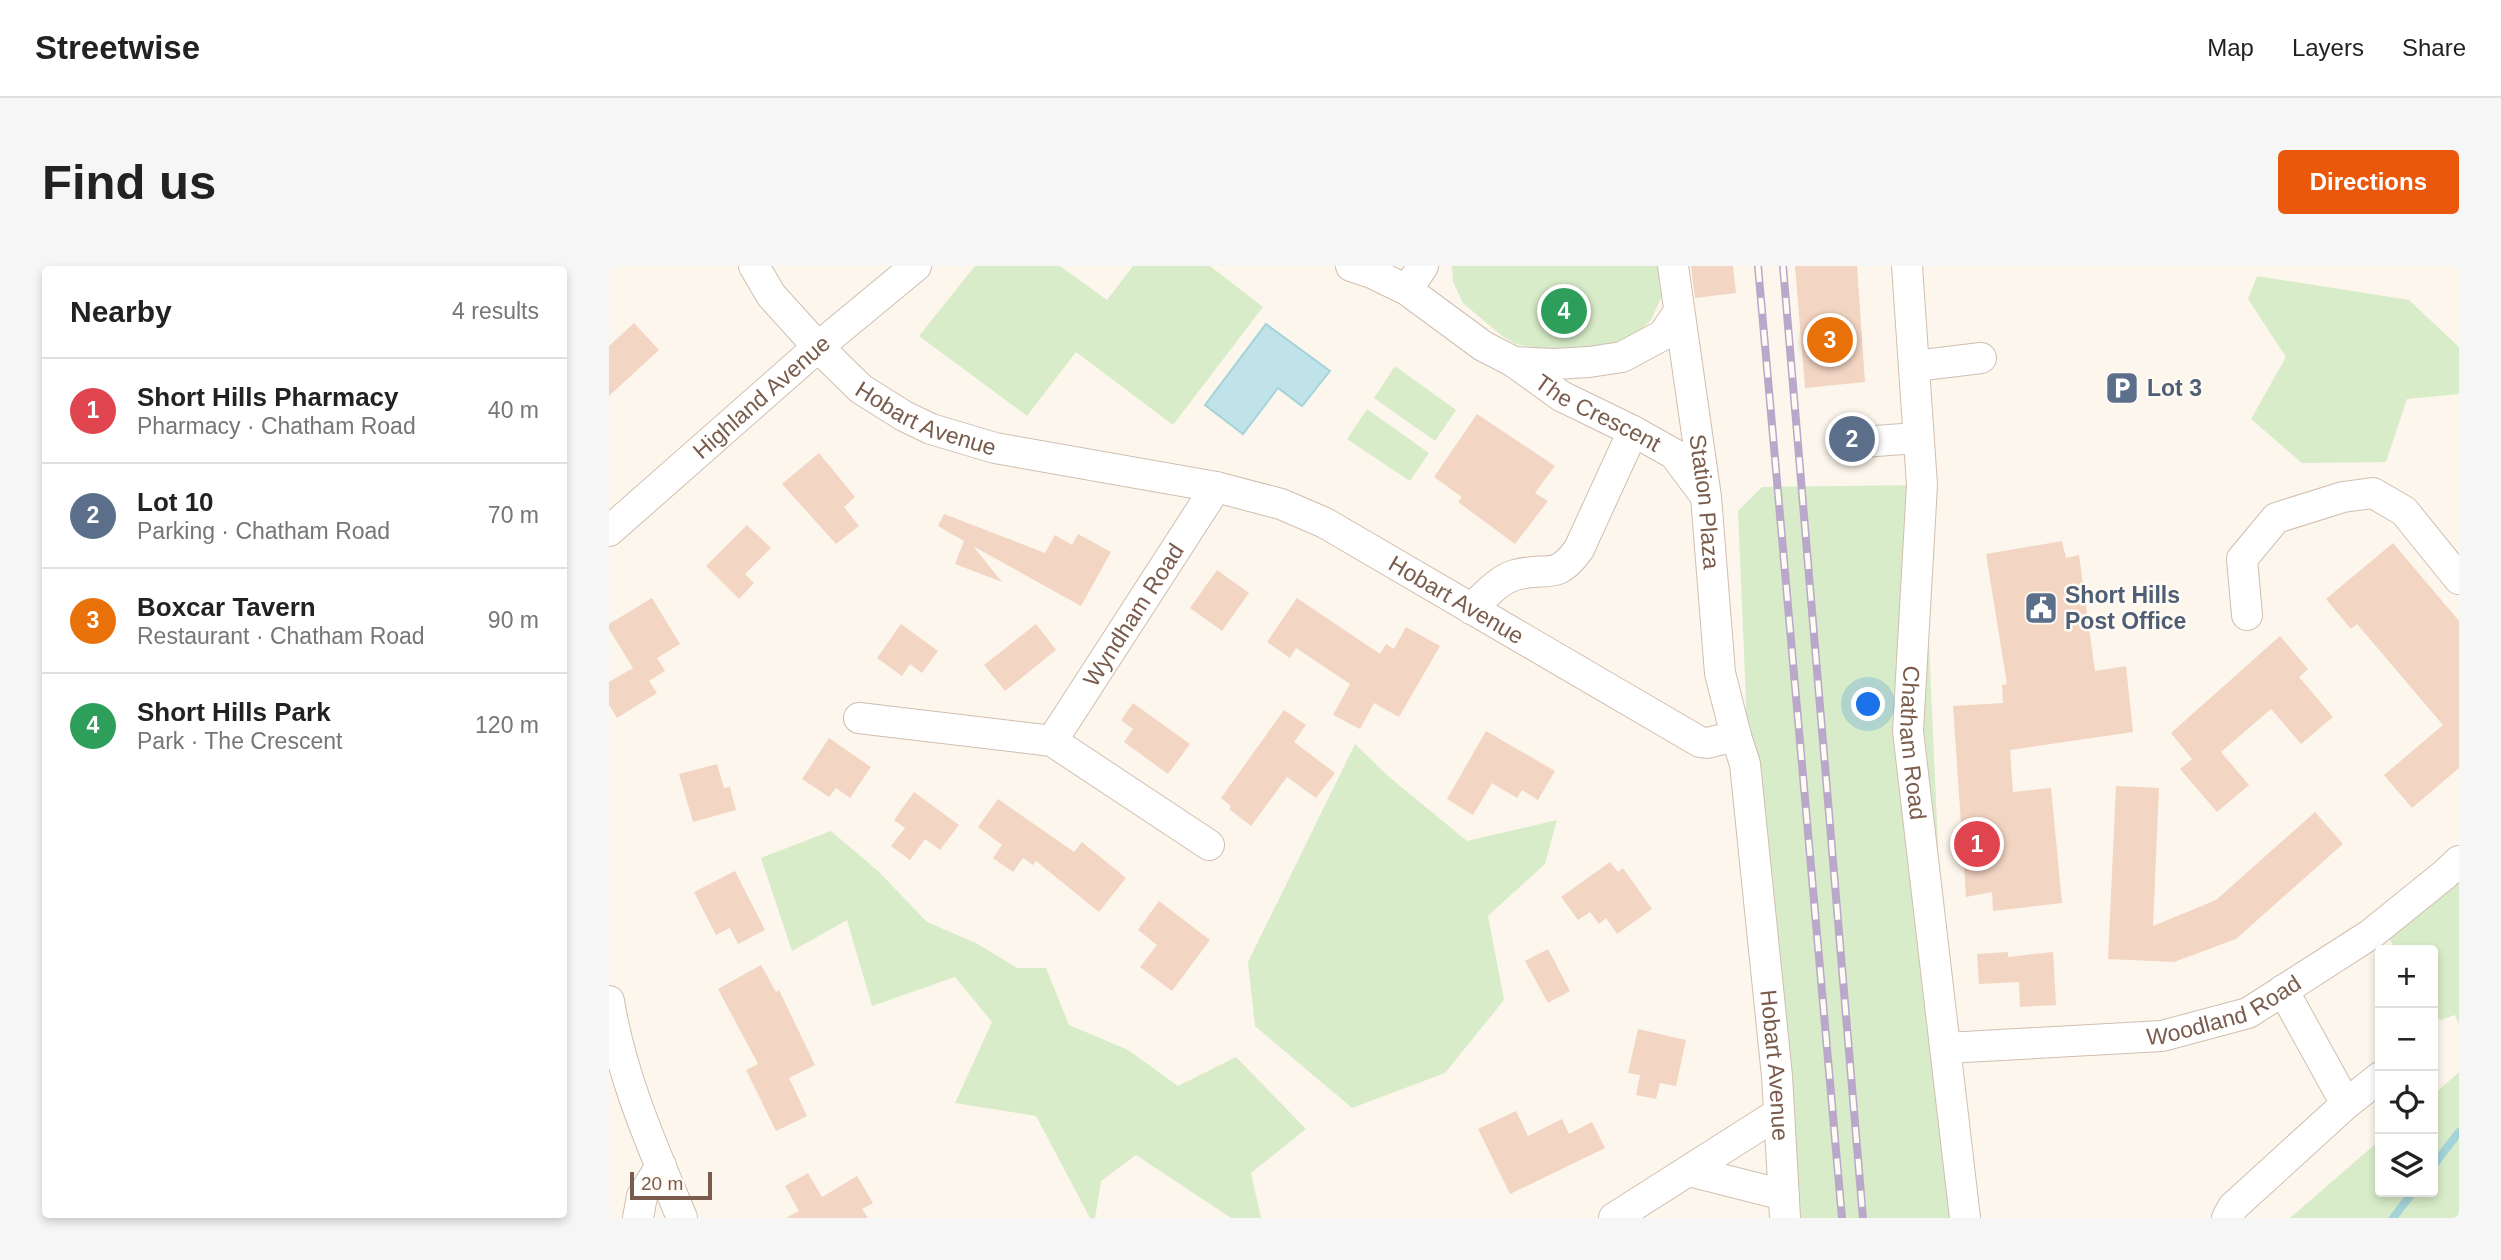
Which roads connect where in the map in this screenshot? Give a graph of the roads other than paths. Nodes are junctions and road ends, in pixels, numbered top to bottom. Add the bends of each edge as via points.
1 (754, 266) edge
2 (916, 266) edge
3 (1351, 266) edge
4 (1673, 266) edge
5 (1907, 266) edge
6 (1415, 278) edge
7 (1678, 313) junction
8 (818, 347) junction
9 (1982, 358) dead end
10 (1514, 362) junction
11 (1915, 366) junction
12 (1633, 431) junction
13 (1917, 438) junction
14 (1848, 443) dead end
15 (1216, 487) junction
16 (1706, 497) junction
17 (609, 531) edge
18 (2459, 579) edge
19 (1471, 610) junction
20 (2247, 615) dead end
21 (859, 718) dead end
22 (1735, 736) junction
23 (1052, 741) junction
24 (1209, 845) dead end
25 (2459, 861) edge
26 (2283, 990) junction
27 (609, 1001) edge
28 (1947, 1048) junction
29 (2375, 1081) edge
30 (2346, 1104) junction
31 (1779, 1114) junction
32 (661, 1166) junction
33 (1689, 1171) junction
34 (1784, 1206) edge
35 (638, 1218) edge
36 (682, 1218) edge
37 (1614, 1218) edge
38 (1965, 1218) edge
39 (2227, 1218) edge

1 - 8 street, Hobart Avenue via 771,295
2 - 8 street, Highland Avenue
3 - 6 street, The Crescent
4 - 7 street, Station Plaza
5 - 11 street, Chatham Road
6 - 10 street, The Crescent via 1483,346
7 - 10 street, The Crescent via 1663,335 1622,356 1565,363
7 - 16 street, Station Plaza
8 - 15 street, Hobart Avenue via 861,389 931,429 995,448
8 - 17 street, Highland Avenue
9 - 11 street
10 - 12 street, The Crescent via 1561,396
11 - 13 street, Chatham Road
12 - 16 street, The Crescent via 1674,454
12 - 19 street via 1569,564 1503,581
13 - 14 street
13 - 28 street, Chatham Road via 1922,485 1908,731
15 - 19 street, Hobart Avenue via 1281,504 1325,523
15 - 23 street, Wyndham Road
16 - 22 street, Station Plaza via 1720,673
18 - 20 street via 2404,511 2372,493 2343,497 2276,518 2242,559
19 - 22 street, Hobart Avenue via 1700,742
21 - 23 street
22 - 31 street, Hobart Avenue via 1745,764
23 - 24 street
25 - 26 street, Woodland Road via 2371,934
26 - 28 street, Woodland Road via 2248,1013 2162,1036
26 - 30 street
27 - 32 street via 614,1030
28 - 38 street, Chatham Road
29 - 30 street
30 - 39 street via 2233,1207
31 - 33 street
31 - 34 street, Hobart Avenue
32 - 35 street via 642,1196
32 - 36 street
33 - 34 street
33 - 37 street

